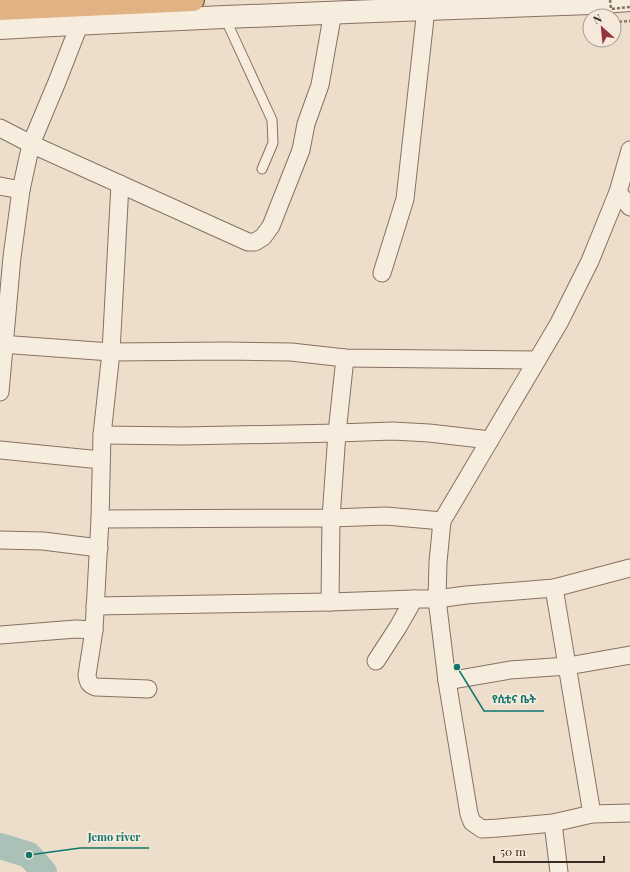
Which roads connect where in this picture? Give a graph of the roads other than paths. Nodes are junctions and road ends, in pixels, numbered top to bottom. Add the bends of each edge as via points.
1 (193, 0) edge
2 (630, 0) edge
3 (0, 9) edge
4 (426, 9) junction
5 (333, 12) junction
6 (224, 17) junction
7 (80, 24) junction
8 (0, 28) edge
9 (0, 128) edge
10 (31, 144) junction
11 (630, 150) edge
12 (262, 169) dead end
13 (120, 184) junction
14 (0, 186) edge
15 (21, 190) junction
16 (618, 192) junction
17 (630, 207) edge
18 (382, 273) dead end
19 (2, 345) edge
20 (110, 352) junction
21 (345, 358) junction
22 (536, 360) junction
23 (0, 392) edge
24 (337, 433) junction
25 (102, 435) junction
26 (490, 440) junction
27 (0, 450) edge
28 (101, 460) junction
29 (331, 518) junction
30 (100, 519) junction
31 (442, 521) junction
32 (0, 540) edge
33 (98, 548) junction
34 (630, 568) edge
35 (554, 588) junction
36 (437, 598) junction
37 (414, 599) junction
38 (330, 602) junction
39 (95, 606) junction
40 (94, 630) junction
41 (0, 635) edge
42 (630, 655) edge
43 (376, 661) dead end
44 (568, 666) junction
45 (447, 681) junction
46 (148, 689) dead end
47 (630, 813) edge
48 (592, 814) junction
49 (553, 823) junction
50 (560, 872) edge

1 - 3 highway
2 - 4 street
4 - 5 street
4 - 18 street via 405,199
5 - 6 street
5 - 13 street via 320,85 306,124 301,150 271,226 263,237 255,242 248,242
6 - 7 street
6 - 12 lane via 272,120 273,143
7 - 8 street
7 - 10 street
9 - 10 street
10 - 13 street
10 - 15 street
11 - 16 street
13 - 20 street
14 - 15 street
15 - 19 street
16 - 17 street
16 - 22 street via 590,261 559,323
19 - 20 street
19 - 23 street
20 - 21 street via 284,352
20 - 25 street
21 - 22 street
21 - 24 street
22 - 26 street
24 - 25 street
24 - 26 street via 429,433
24 - 29 street
25 - 28 street
26 - 31 street
27 - 28 street
28 - 30 street
29 - 30 street
29 - 31 street via 386,516
29 - 38 street
30 - 33 street
31 - 36 street
32 - 33 street via 43,541
33 - 39 street
34 - 35 street
35 - 36 street
35 - 44 street
36 - 37 street
36 - 45 street
37 - 38 street
37 - 43 street
38 - 39 street
39 - 40 street
40 - 41 street
40 - 46 street via 87,675 91,686
42 - 44 street
44 - 45 street via 510,670
44 - 48 street
45 - 49 street via 472,822 482,829
47 - 48 street
48 - 49 street
49 - 50 street

